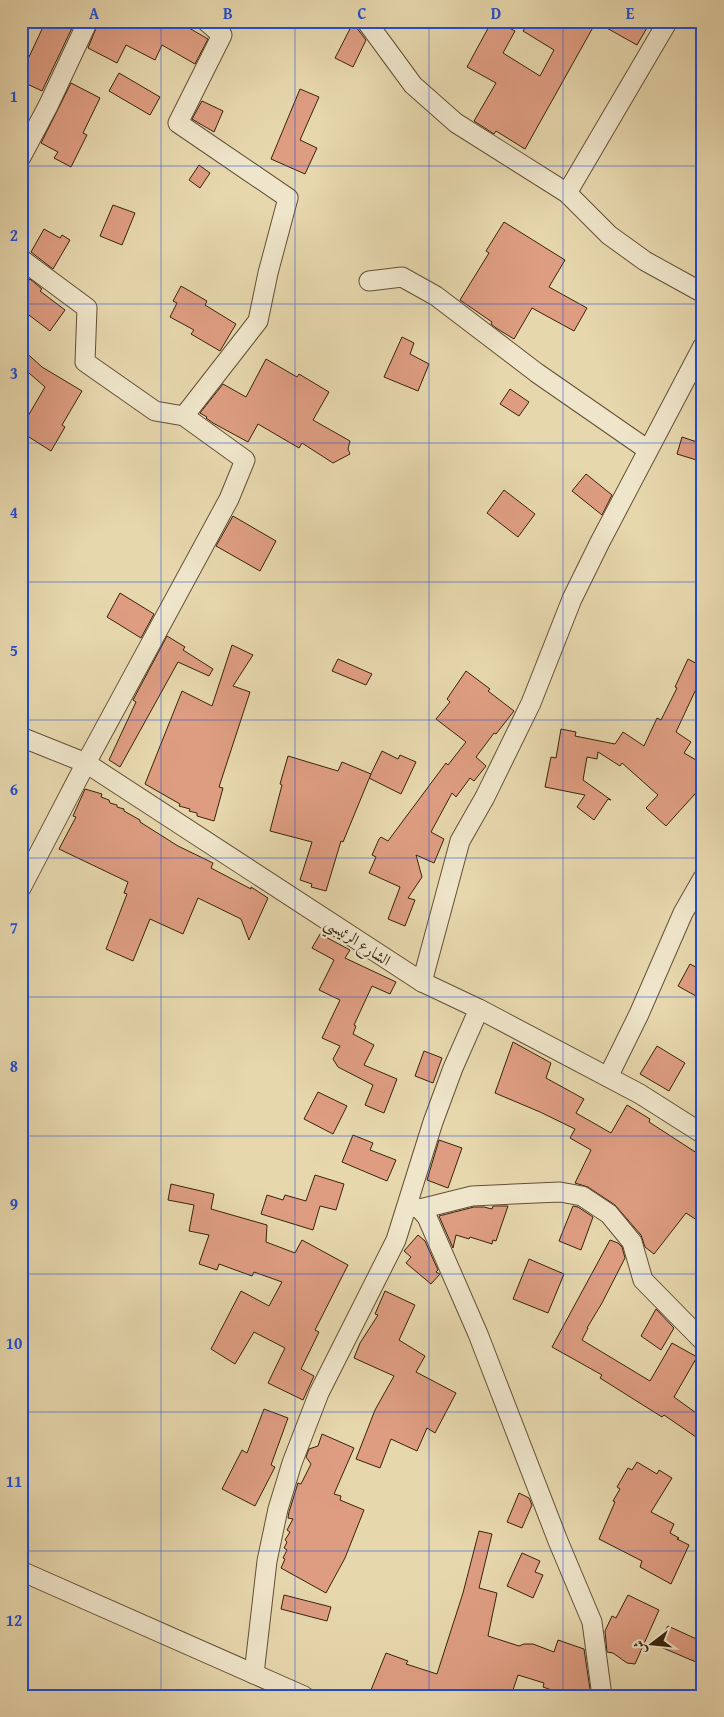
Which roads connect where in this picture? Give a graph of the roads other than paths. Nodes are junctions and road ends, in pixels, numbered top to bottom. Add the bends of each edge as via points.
1 (88, 21) edge
2 (206, 21) edge
3 (668, 21) edge
4 (373, 25) edge
5 (21, 157) edge
6 (567, 193) junction
7 (21, 260) edge
8 (369, 281) dead end
9 (703, 293) edge
10 (703, 346) edge
11 (184, 416) junction
12 (648, 450) junction
13 (21, 737) edge
14 (86, 763) junction
15 (703, 878) edge
16 (21, 888) edge
17 (422, 982) junction
18 (479, 1009) junction
19 (608, 1077) junction
20 (703, 1134) edge
21 (414, 1207) junction
22 (703, 1341) edge
23 (21, 1572) edge
24 (254, 1674) junction
25 (304, 1696) edge
26 (602, 1696) edge

1 - 5 street
2 - 11 street via 222,35 178,123 288,198 258,321
3 - 6 street
4 - 6 street via 413,86 456,123
6 - 9 street via 609,235 645,261
7 - 11 street via 87,308 86,362 155,411
8 - 12 street via 402,277 436,296 537,373
10 - 12 street
11 - 14 street via 245,460 229,499
12 - 17 street via 572,599 531,703 460,841
13 - 14 street, الشارع الرئيسي
14 - 16 street
14 - 17 street, الشارع الرئيسي
15 - 19 street via 683,913
17 - 18 street, الشارع الرئيسي
18 - 19 street, الشارع الرئيسي
18 - 21 street via 433,1122
19 - 20 street, الشارع الرئيسي
21 - 22 street via 472,1196 560,1192 582,1196 609,1214 632,1242 643,1280
21 - 24 street via 319,1393 292,1463 267,1561
21 - 26 street via 427,1217 478,1334 592,1622
23 - 24 street
24 - 25 street

